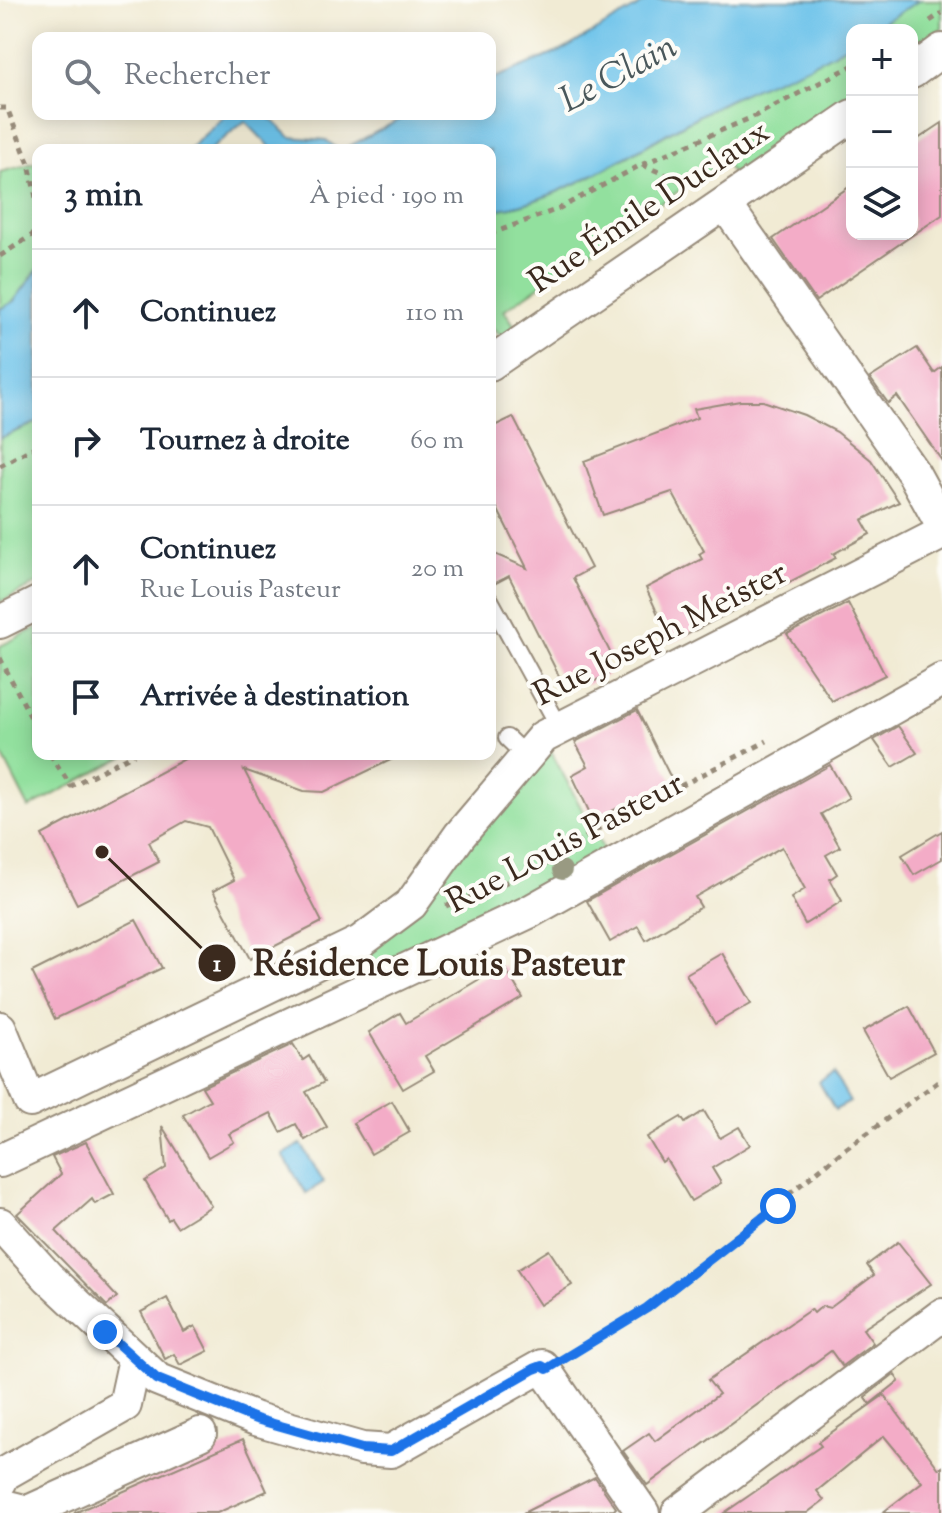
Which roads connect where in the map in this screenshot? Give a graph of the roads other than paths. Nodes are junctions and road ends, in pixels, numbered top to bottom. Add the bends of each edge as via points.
1 (942, 50) edge
2 (918, 68) edge
3 (846, 120) edge
4 (725, 204) junction
5 (496, 353) edge
6 (942, 525) edge
7 (942, 533) edge
8 (32, 606) edge
9 (496, 611) edge
10 (0, 622) edge
11 (942, 680) edge
12 (560, 728) junction
13 (0, 1028) edge
14 (0, 1161) edge
15 (0, 1224) edge
16 (942, 1315) edge
17 (146, 1369) junction
18 (200, 1434) dead end
19 (0, 1482) edge
20 (0, 1505) edge
21 (643, 1513) edge
22 (678, 1513) edge

1 - 2 street
3 - 4 street, Rue Émile Duclaux
4 - 5 street, Rue Émile Duclaux
4 - 6 street via 914,474
7 - 12 street, Rue Joseph Meister
8 - 10 street
9 - 12 lane
11 - 14 street, Rue Louis Pasteur via 529,912
12 - 13 street, Rue Joseph Meister via 516,747 411,904 360,942 30,1101
15 - 17 street
16 - 22 street
17 - 19 street via 125,1405 4,1474
17 - 21 street via 269,1423 362,1449 391,1451 542,1366
18 - 20 street via 28,1512

